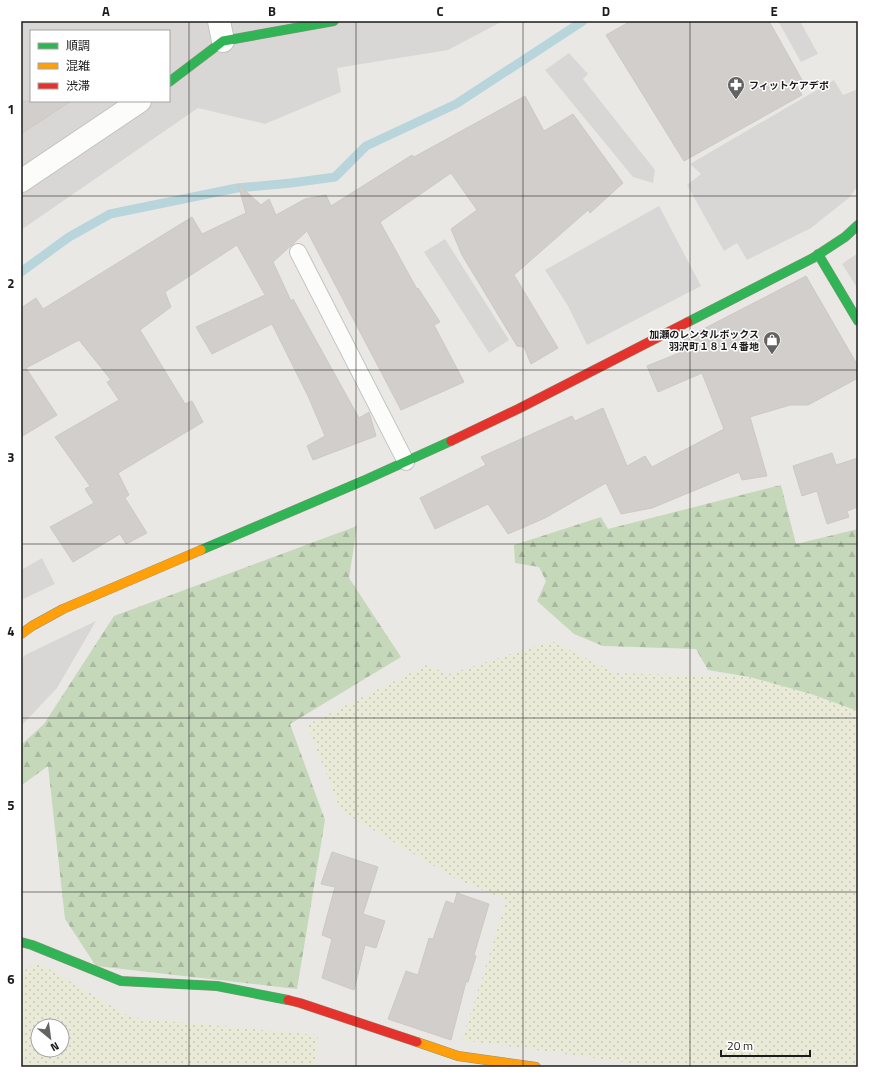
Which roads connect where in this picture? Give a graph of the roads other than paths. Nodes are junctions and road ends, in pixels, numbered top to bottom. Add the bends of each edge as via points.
1 (334, 21) edge
2 (221, 31) edge
3 (170, 81) edge
4 (139, 102) edge
5 (21, 181) edge
6 (858, 226) edge
7 (298, 252) dead end
8 (818, 254) junction
9 (858, 321) edge
10 (406, 462) junction
11 (21, 634) edge
12 (21, 942) edge
13 (536, 1067) edge

1 - 2 street
2 - 3 street
4 - 5 street
6 - 8 street
7 - 10 lane
8 - 9 street
8 - 10 street via 518,409
10 - 11 street via 63,609
12 - 13 street via 121,981 217,986 300,1003 458,1056

